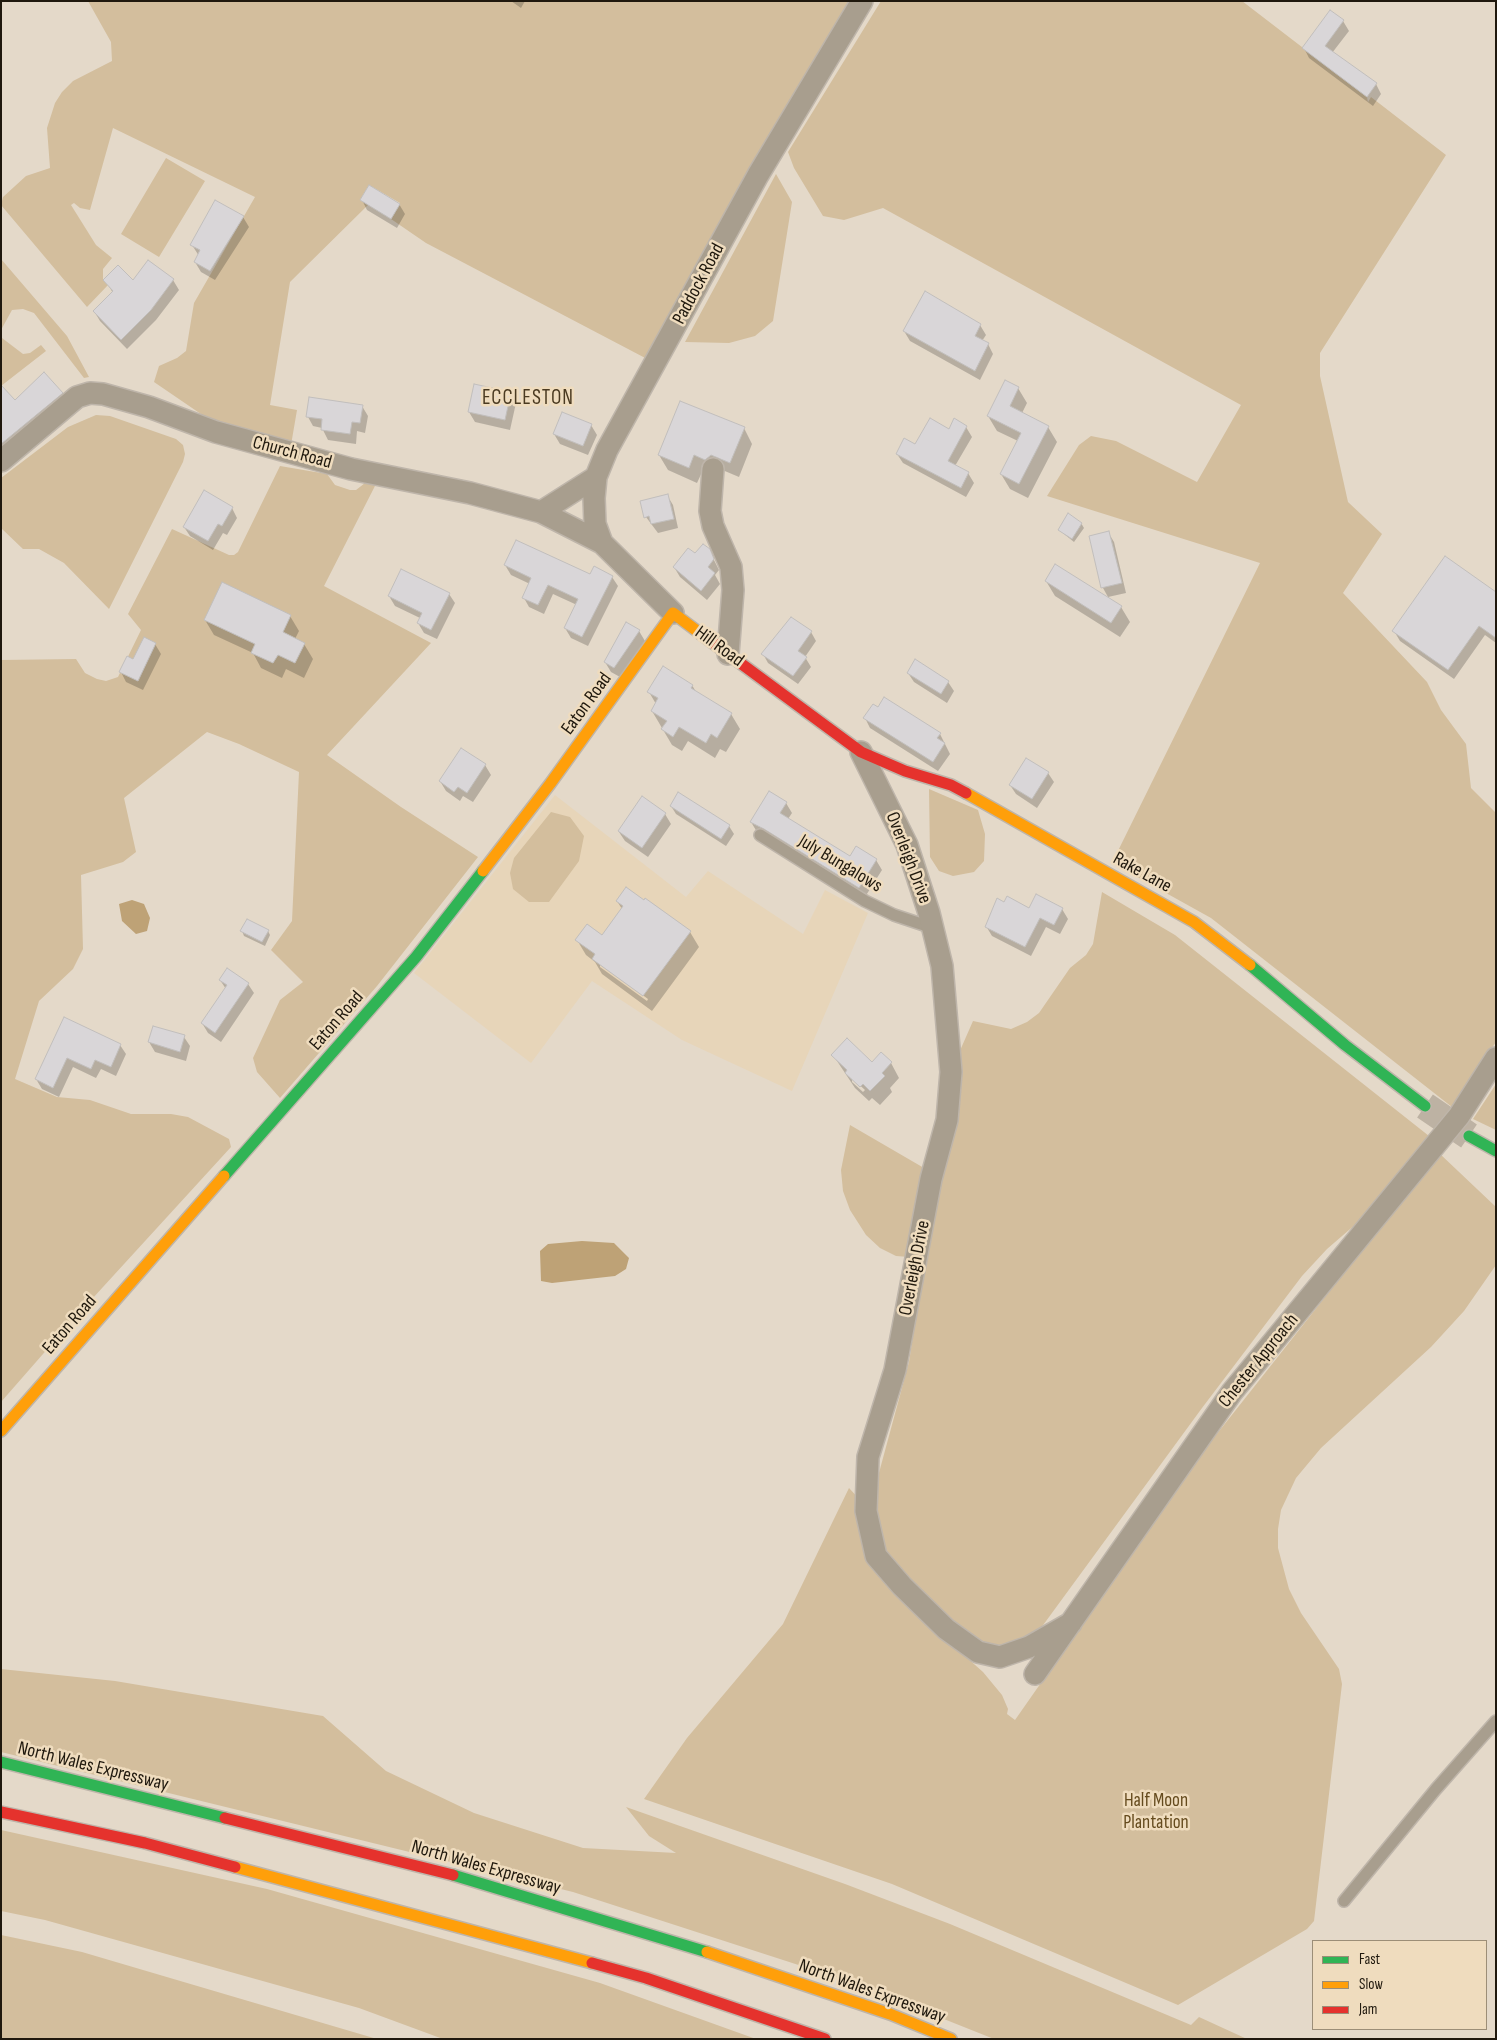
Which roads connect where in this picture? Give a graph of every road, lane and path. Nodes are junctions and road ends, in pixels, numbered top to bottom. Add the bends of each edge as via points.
1 (862, 1) edge
2 (1, 461) edge
3 (713, 469) dead end
4 (596, 477) junction
5 (541, 512) junction
6 (602, 543) junction
7 (630, 572) joint
8 (673, 613) junction
9 (728, 654) junction
10 (813, 716) joint
11 (860, 752) junction
12 (760, 835) dead end
13 (933, 928) junction
14 (1496, 1058) edge
15 (1426, 1106) tunnel mouth
16 (1469, 1136) tunnel mouth
17 (1496, 1151) edge
18 (1, 1431) edge
19 (1071, 1623) junction
20 (1035, 1674) dead end
21 (1496, 1721) edge
22 (1, 1762) edge
23 (1, 1812) edge
24 (1344, 1901) dead end
25 (825, 2039) edge
26 (951, 2039) edge

1 - 4 street, Paddock Road via 758,175 607,450
2 - 5 street, Church Road via 78,397 97,393 143,405 216,432 350,469 470,493
3 - 9 street via 710,511 731,567 733,590
4 - 5 street
4 - 6 street, Paddock Road via 595,524
5 - 6 street, Church Road
6 - 7 street, Paddock Road
7 - 8 street, Hill Road
8 - 9 main road, Hill Road
8 - 18 main road, Eaton Road via 550,784 416,957
9 - 10 main road, Hill Road
10 - 11 main road, Rake Lane
11 - 13 street, Overleigh Drive via 907,845
11 - 15 main road, Rake Lane via 905,771 951,785 1194,922 1345,1045
12 - 13 lane, July Bungalows via 865,901
13 - 19 street, Overleigh Drive via 942,966 949,1029 951,1072 947,1120 931,1179 895,1370 868,1457 866,1511 876,1556 946,1629 978,1652 1000,1657 1029,1647
14 - 19 street, Chester Approach via 1459,1116 1232,1392
16 - 17 main road
19 - 20 street, Chester Approach
21 - 24 lane via 1436,1788
22 - 26 main road, North Wales Expressway via 470,1879 670,1940 890,2014
23 - 25 main road via 145,1843 438,1920 646,1978

